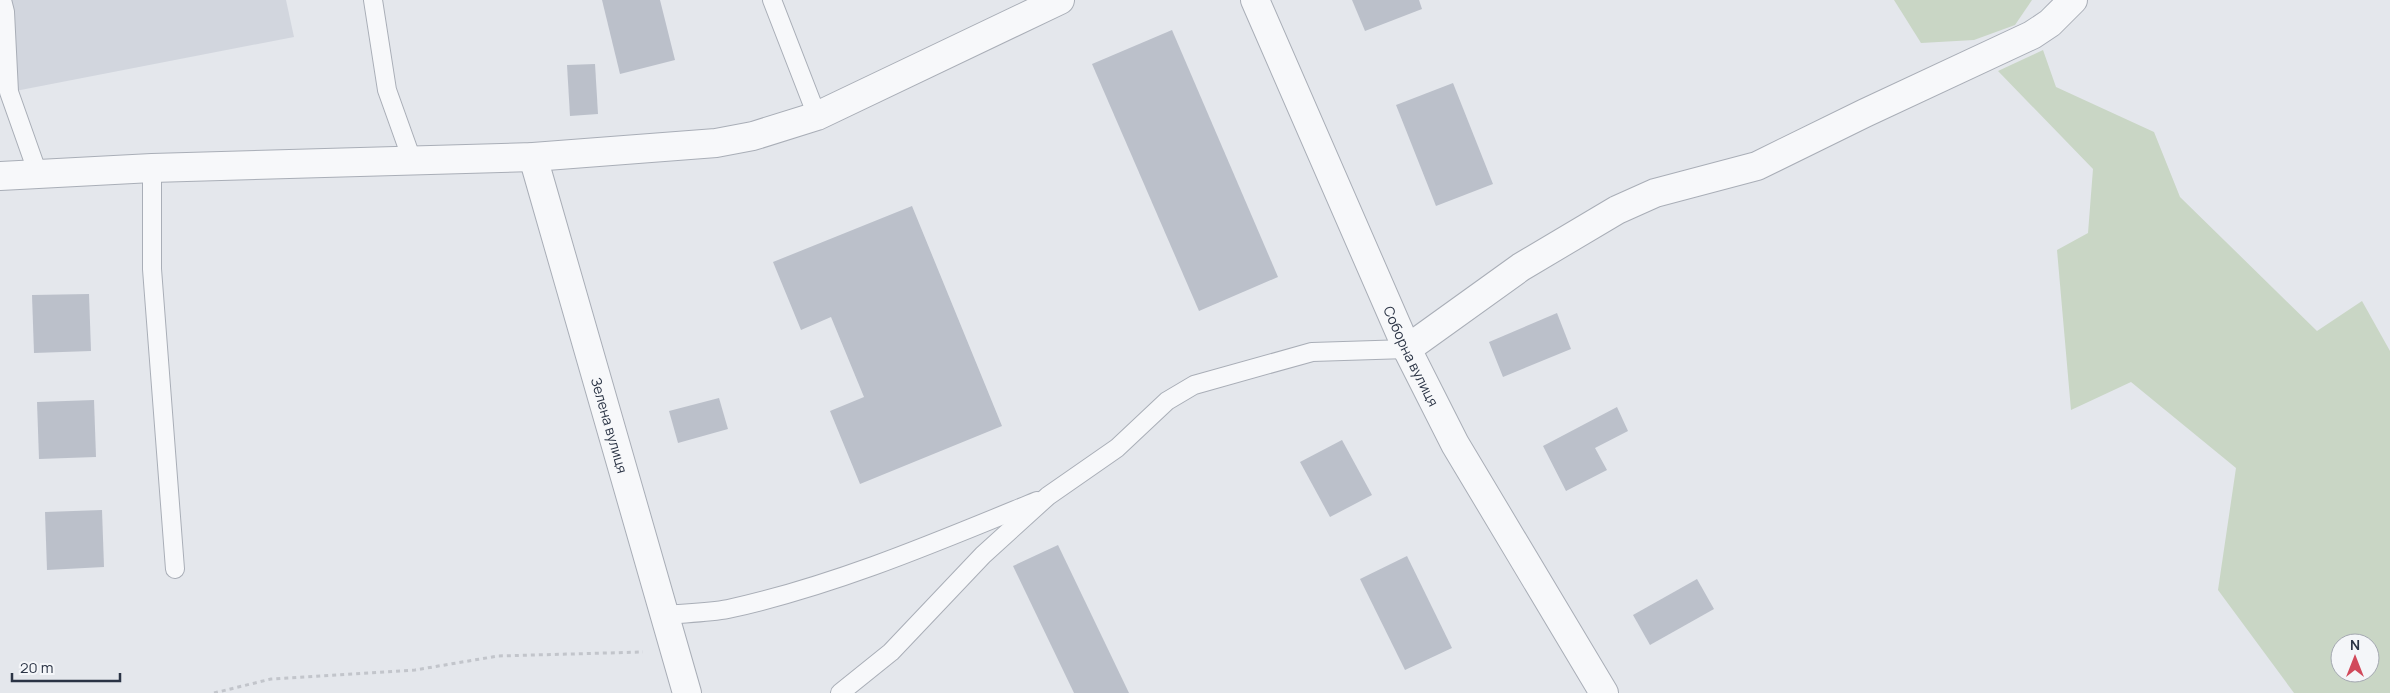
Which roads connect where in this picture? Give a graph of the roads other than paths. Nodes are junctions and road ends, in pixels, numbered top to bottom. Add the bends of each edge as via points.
1 (2, 0) edge
2 (373, 0) edge
3 (772, 0) edge
4 (1060, 0) edge
5 (1256, 0) edge
6 (2073, 0) edge
7 (817, 116) junction
8 (533, 157) junction
9 (412, 160) junction
10 (152, 168) junction
11 (38, 174) junction
12 (0, 176) edge
13 (1407, 349) junction
14 (1048, 496) junction
15 (175, 569) dead end
16 (664, 615) junction
17 (687, 693) edge
18 (840, 693) edge
19 (1604, 693) edge

1 - 11 lane via 9,92
2 - 9 lane via 387,90
3 - 7 lane
4 - 7 street
5 - 13 street, Соборна вулиця
6 - 13 street via 2032,36 1757,166 1655,193 1617,210 1521,267
7 - 8 street via 753,136 716,143
8 - 9 street
8 - 16 street, Зелена вулиця
9 - 10 street
10 - 11 street
10 - 15 lane via 152,269
11 - 12 street
13 - 14 lane via 1312,352 1194,384 1167,401 1117,448
13 - 19 street, Соборна вулиця via 1456,444
14 - 16 lane via 944,539 798,591 726,609
14 - 18 lane via 983,555 891,652
16 - 17 street, Зелена вулиця

